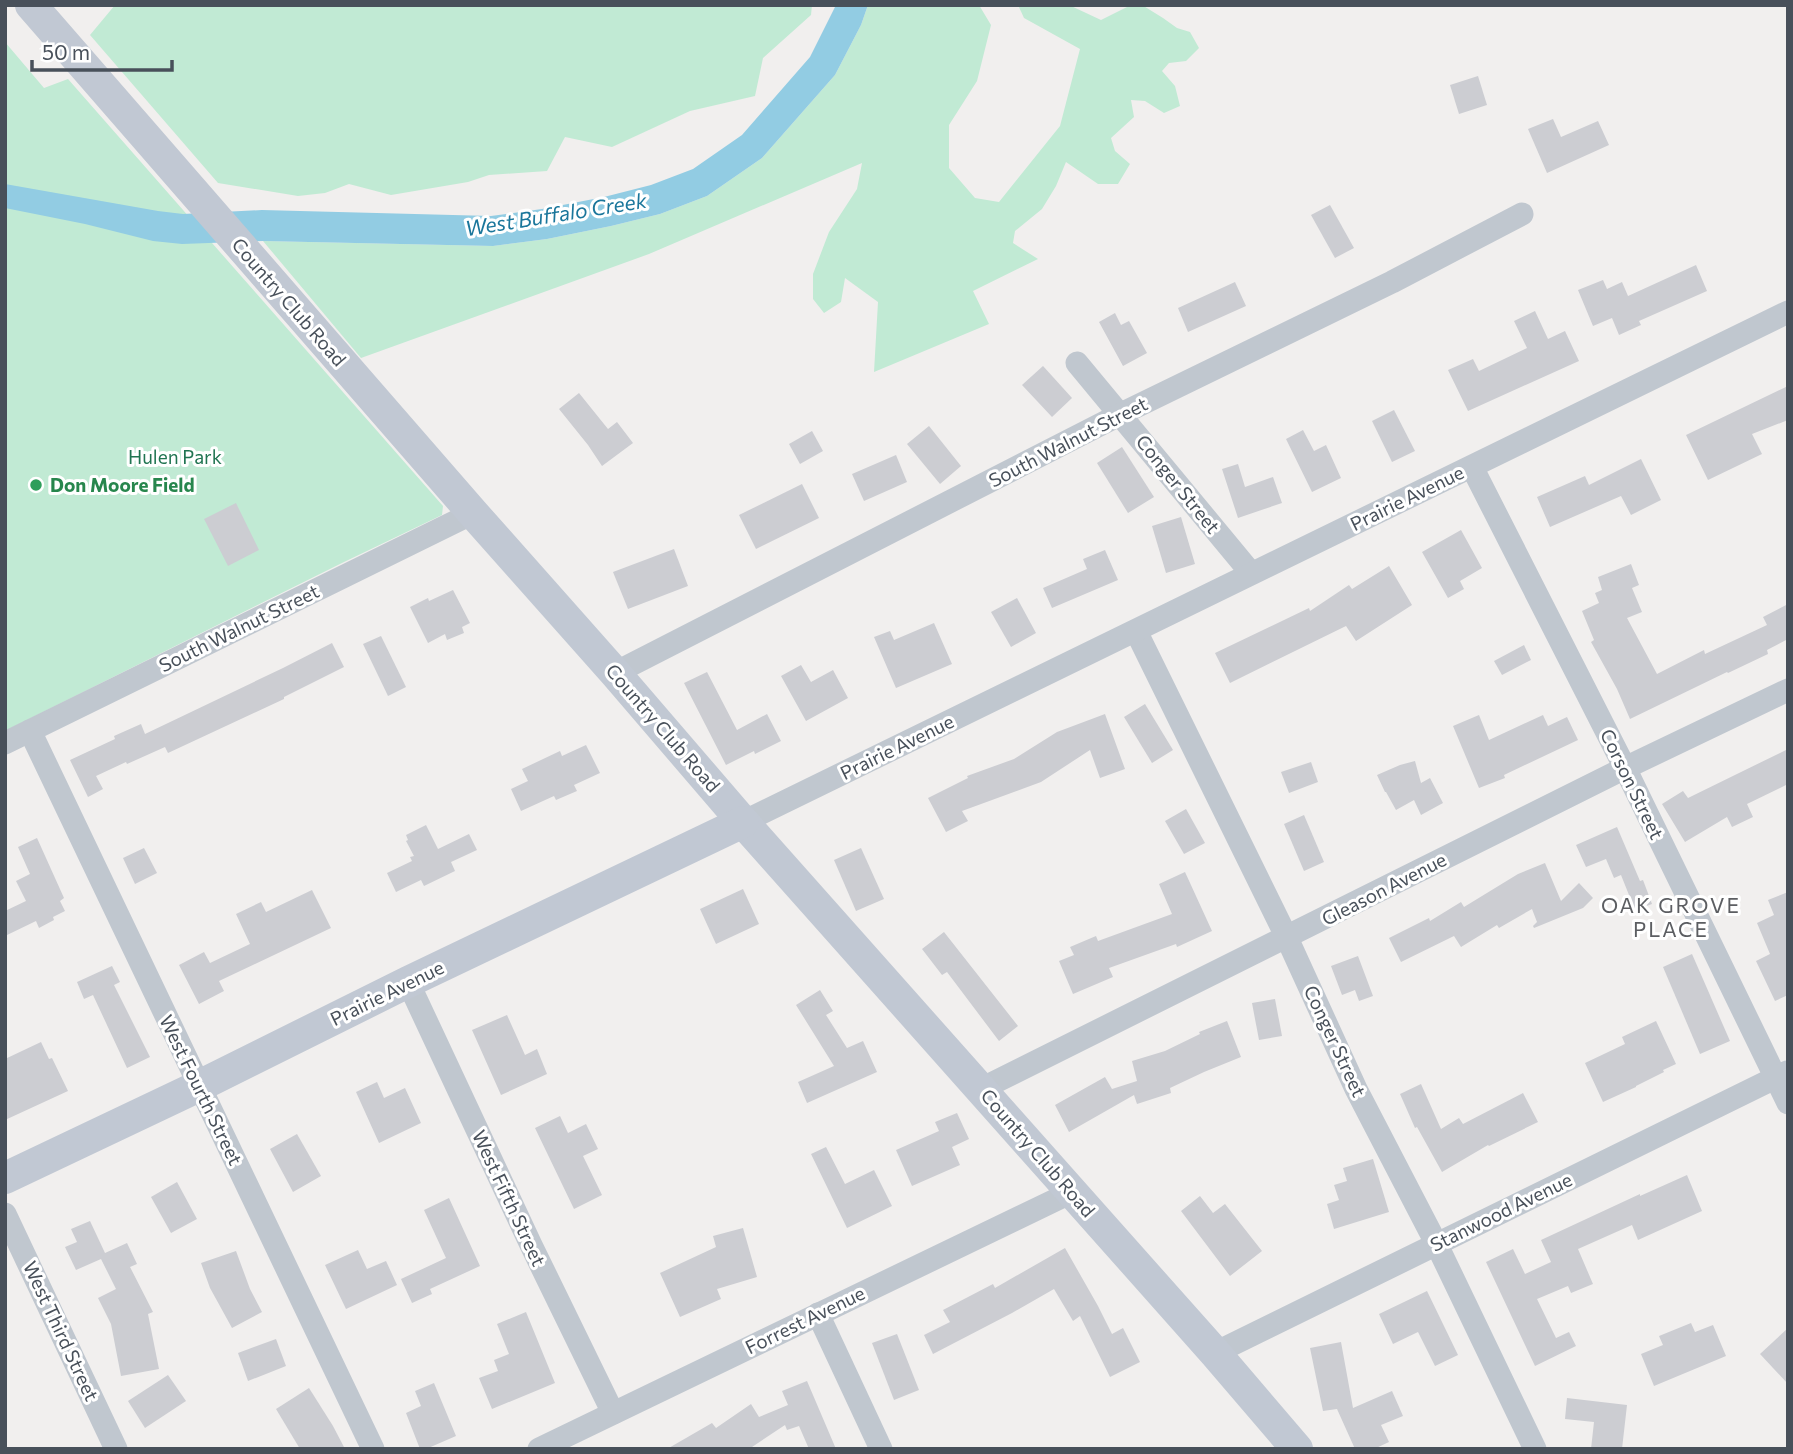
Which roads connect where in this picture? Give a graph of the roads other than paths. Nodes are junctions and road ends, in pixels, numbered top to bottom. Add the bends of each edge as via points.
1 (32, 5) edge
2 (1522, 214) dead end
3 (1788, 312) edge
4 (1077, 362) dead end
5 (1121, 414) junction
6 (1472, 467) junction
7 (473, 513) junction
8 (1251, 573) junction
9 (1136, 631) junction
10 (615, 673) junction
11 (1788, 690) edge
12 (30, 731) junction
13 (5, 743) edge
14 (1625, 768) junction
15 (743, 822) junction
16 (1287, 938) junction
17 (408, 982) junction
18 (1782, 1075) edge
19 (199, 1086) junction
20 (981, 1089) junction
21 (1788, 1103) edge
22 (5, 1178) edge
23 (1072, 1192) junction
24 (5, 1214) edge
25 (1436, 1243) junction
26 (818, 1314) junction
27 (1215, 1353) junction
28 (613, 1413) junction
29 (116, 1449) edge
30 (373, 1449) edge
31 (539, 1449) edge
32 (881, 1449) edge
33 (1297, 1449) edge
34 (1535, 1449) edge

1 - 7 main road, Country Club Road
2 - 5 street, South Walnut Street
3 - 6 street, Prairie Avenue
4 - 5 street, Conger Street
5 - 8 street, Conger Street
5 - 10 street, South Walnut Street
6 - 8 street, Prairie Avenue
6 - 14 street, Corson Street
7 - 10 main road, Country Club Road
7 - 12 street, South Walnut Street
8 - 9 street, Prairie Avenue
9 - 15 street, Prairie Avenue
9 - 16 street, Conger Street
10 - 15 main road, Country Club Road
11 - 14 street, Gleason Avenue
12 - 13 street, South Walnut Street
12 - 19 street, West Fourth Street
14 - 16 street, Gleason Avenue
14 - 18 street, Corson Street
15 - 17 main road, Prairie Avenue
15 - 20 main road, Country Club Road
16 - 20 street, Gleason Avenue
16 - 25 street, Conger Street via 1356,1089
17 - 19 main road, Prairie Avenue
17 - 28 street, West Fifth Street
18 - 21 street, Corson Street
18 - 25 street, Stanwood Avenue
19 - 22 main road, Prairie Avenue
19 - 30 street, West Fourth Street
20 - 23 main road, Country Club Road
23 - 26 street, Forrest Avenue
23 - 27 main road, Country Club Road
24 - 29 street, West Third Street
25 - 27 street, Stanwood Avenue
25 - 34 street, Conger Street
26 - 28 street, Forrest Avenue
26 - 32 street
27 - 33 main road, Country Club Road
28 - 31 street, Forrest Avenue

